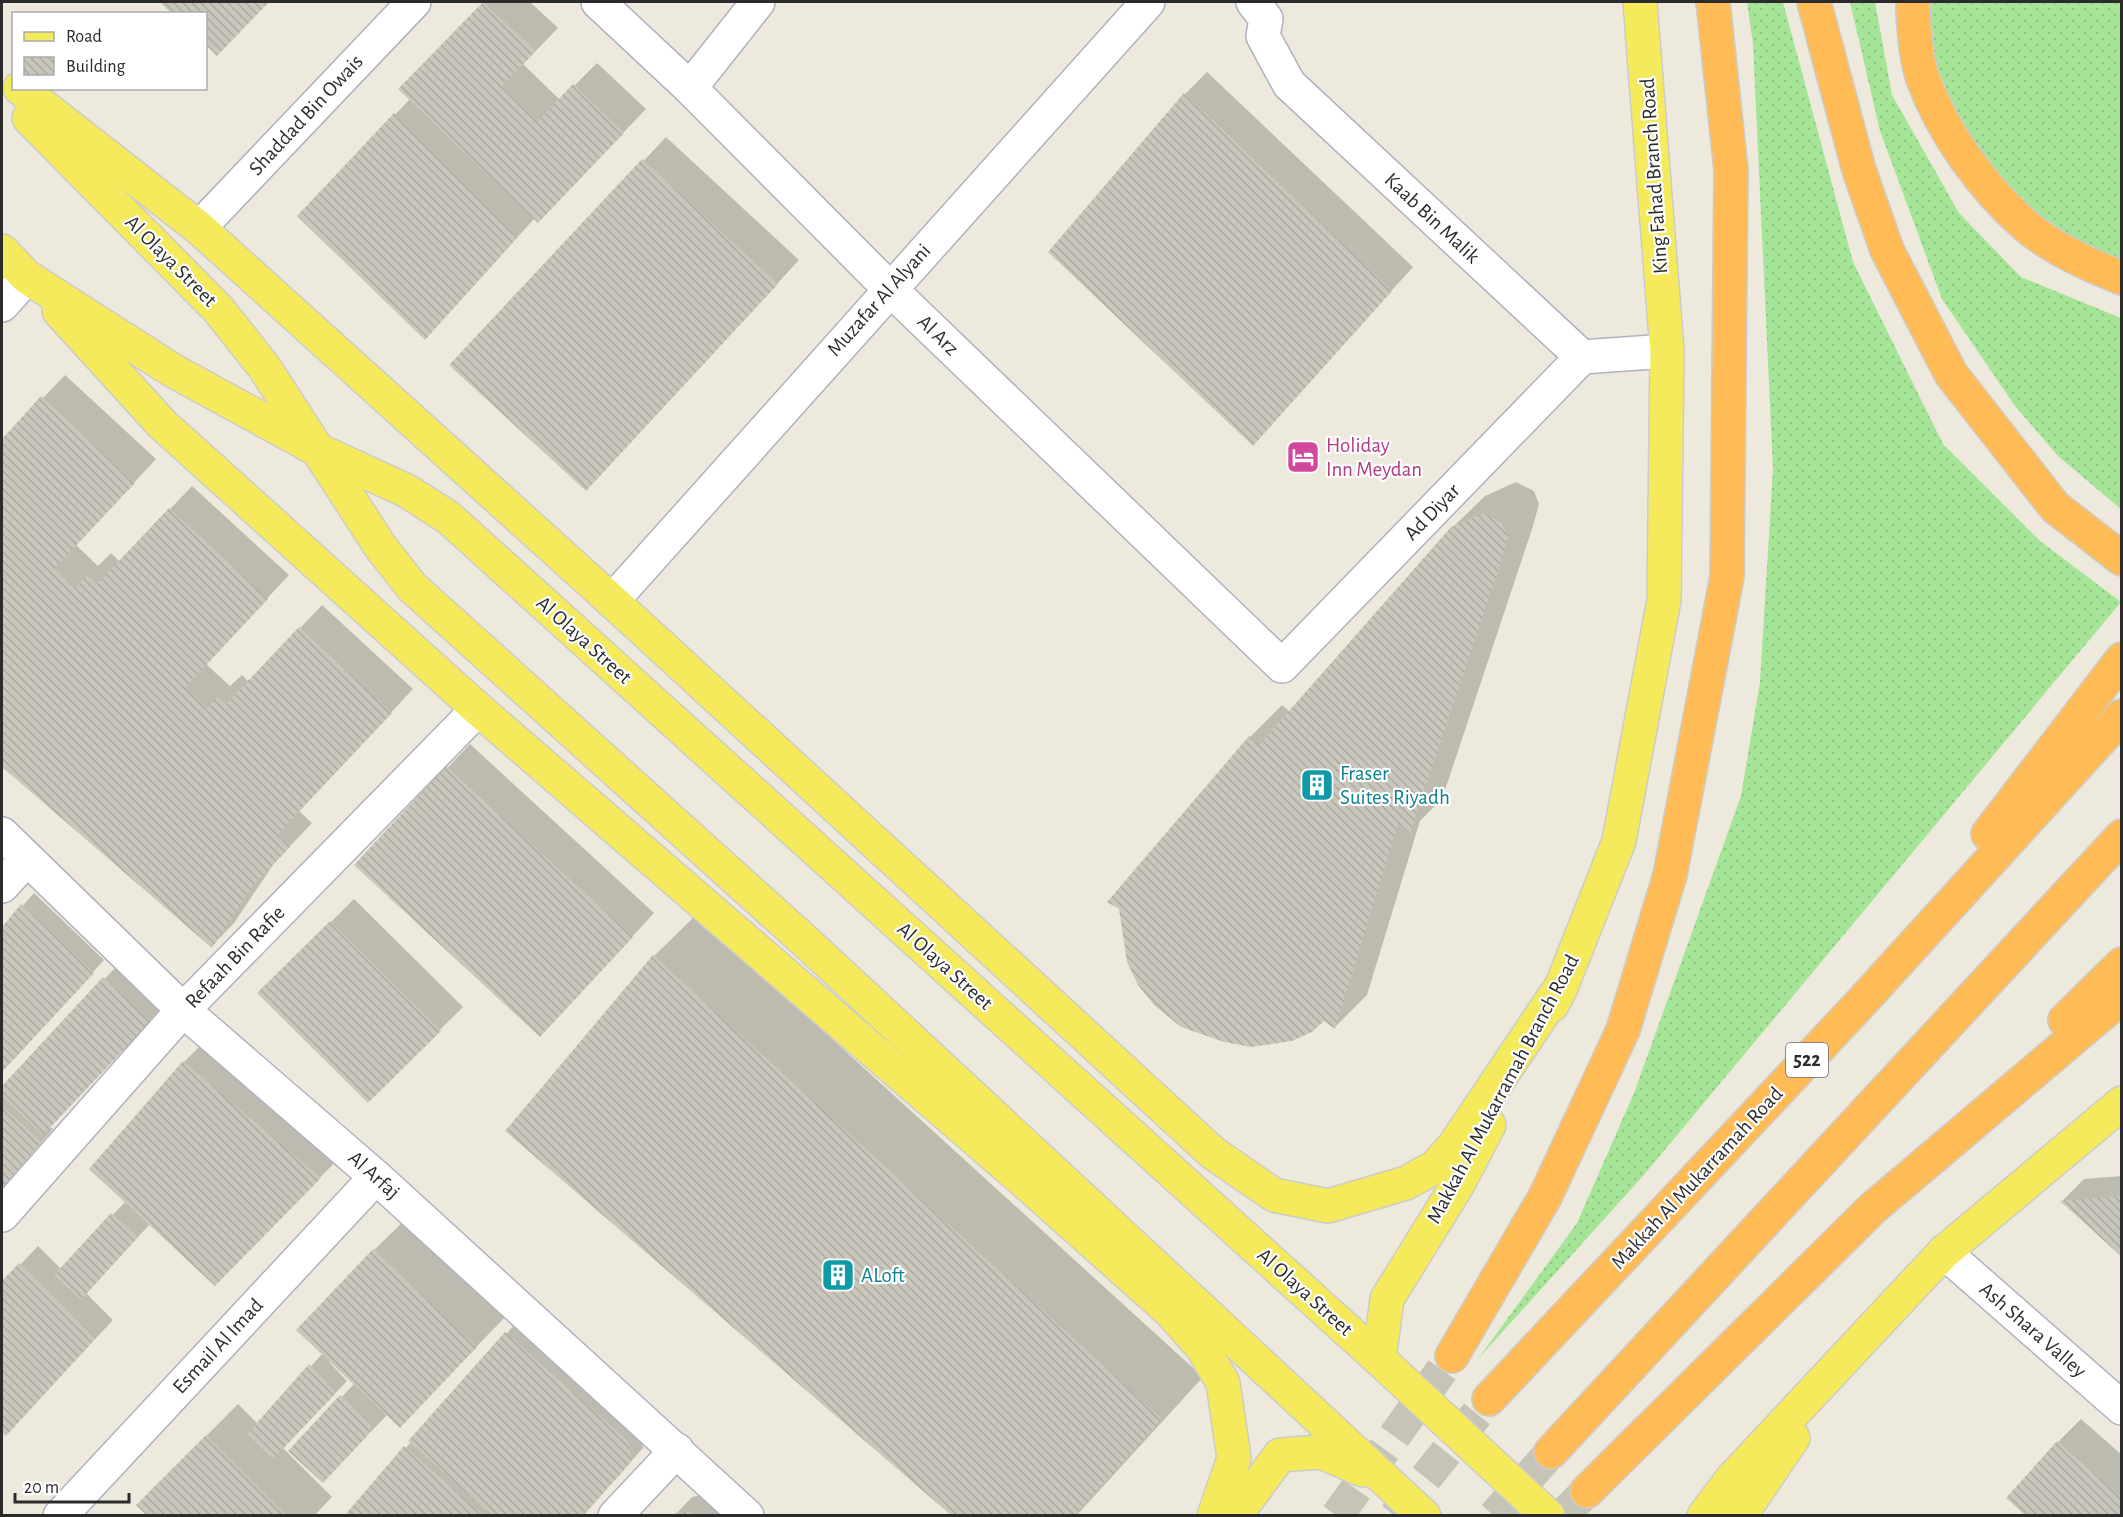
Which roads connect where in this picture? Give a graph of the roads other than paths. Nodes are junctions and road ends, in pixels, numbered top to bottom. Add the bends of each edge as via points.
1 (414, 2) edge
2 (598, 2) edge
3 (758, 2) edge
4 (1148, 2) edge
5 (1640, 2) edge
6 (1713, 2) edge
7 (1814, 2) edge
8 (1912, 2) edge
9 (1267, 7) edge
10 (690, 88) junction
11 (2, 89) edge
12 (23, 90) edge
13 (199, 228) junction
14 (2, 251) edge
15 (27, 277) junction
16 (2121, 278) edge
17 (889, 288) junction
18 (2, 305) edge
19 (1667, 351) junction
20 (1582, 357) junction
21 (318, 450) junction
22 (2121, 559) edge
23 (612, 601) junction
24 (2121, 659) edge
25 (1282, 666) joint
26 (478, 709) junction
27 (2121, 716) edge
28 (2, 834) edge
29 (2121, 836) edge
30 (26, 860) junction
31 (2, 886) edge
32 (2121, 964) edge
33 (1562, 985) junction
34 (2121, 998) edge
35 (1858, 1006) junction
36 (183, 1010) junction
37 (2121, 1103) edge
38 (376, 1177) junction
39 (1873, 1208) junction
40 (2, 1215) edge
41 (1944, 1252) junction
42 (1853, 1349) junction
43 (1452, 1356) tunnel mouth
44 (1379, 1359) junction
45 (1489, 1400) tunnel mouth
46 (2121, 1408) edge
47 (677, 1450) junction
48 (1551, 1452) tunnel mouth
49 (1384, 1478) junction
50 (1587, 1491) tunnel mouth
51 (60, 1515) edge
52 (615, 1515) edge
53 (747, 1515) edge
54 (1214, 1515) edge
55 (1235, 1515) edge
56 (1424, 1515) edge
57 (1548, 1515) edge
58 (1704, 1515) edge
59 (1740, 1515) edge

1 - 13 street, Shaddad Bin Owais
2 - 10 street, Al Arz
3 - 10 street
4 - 17 street, Muzafar Al Alyani
5 - 19 main road, King Fahad Branch Road
6 - 43 highway via 1731,170 1725,589 1670,875 1623,1030 1545,1197
7 - 22 highway via 1859,170 1887,250 1951,374 2055,507
8 - 16 highway via 1922,77 1973,170 2026,226
9 - 20 street, Kaab Bin Malik via 1263,36 1289,84
10 - 17 street, Al Arz
11 - 21 main road, Al Olaya Street via 218,309 264,367
12 - 13 main road
13 - 23 main road
14 - 15 main road, Al Olaya Street
15 - 18 street
15 - 21 main road, Al Olaya Street via 172,370
15 - 26 main road via 162,424
17 - 23 street, Muzafar Al Alyani
17 - 25 street, Al Arz
19 - 20 street
19 - 33 main road, Makkah Al Mukarramah Branch Road via 1664,600 1619,841
20 - 25 street, Ad Diyar
21 - 44 main road, Al Olaya Street via 407,491 449,518
21 - 49 main road, Al Olaya Street via 380,546 412,587 815,950
23 - 33 main road via 1213,1153 1274,1194 1328,1206 1406,1183 1435,1167 1454,1146
24 - 35 highway
26 - 36 street, Refaah Bin Rafie
26 - 54 main road via 1170,1311 1202,1347 1223,1383 1234,1458
27 - 35 highway, Makkah Al Mukarramah Road / 522
28 - 30 street, Al Arfaj
29 - 48 highway
30 - 31 street
30 - 36 street, Al Arfaj
32 - 39 highway
33 - 44 main road, Makkah Al Mukarramah Branch Road via 1458,1184 1387,1299
34 - 39 highway
35 - 45 highway, Makkah Al Mukarramah Road / 522
36 - 38 street, Al Arfaj
36 - 40 street, Refaah Bin Rafie
37 - 41 main road
38 - 47 street, Al Arfaj
38 - 51 street, Esmail Al Imad
39 - 50 highway
41 - 42 main road
41 - 46 street, Ash Shara Valley
42 - 58 main road via 1731,1480
42 - 59 main road
44 - 57 main road, Al Olaya Street
47 - 52 street
47 - 53 street, Al Arfaj
49 - 55 main road via 1321,1452 1280,1455
49 - 56 main road, Al Olaya Street

